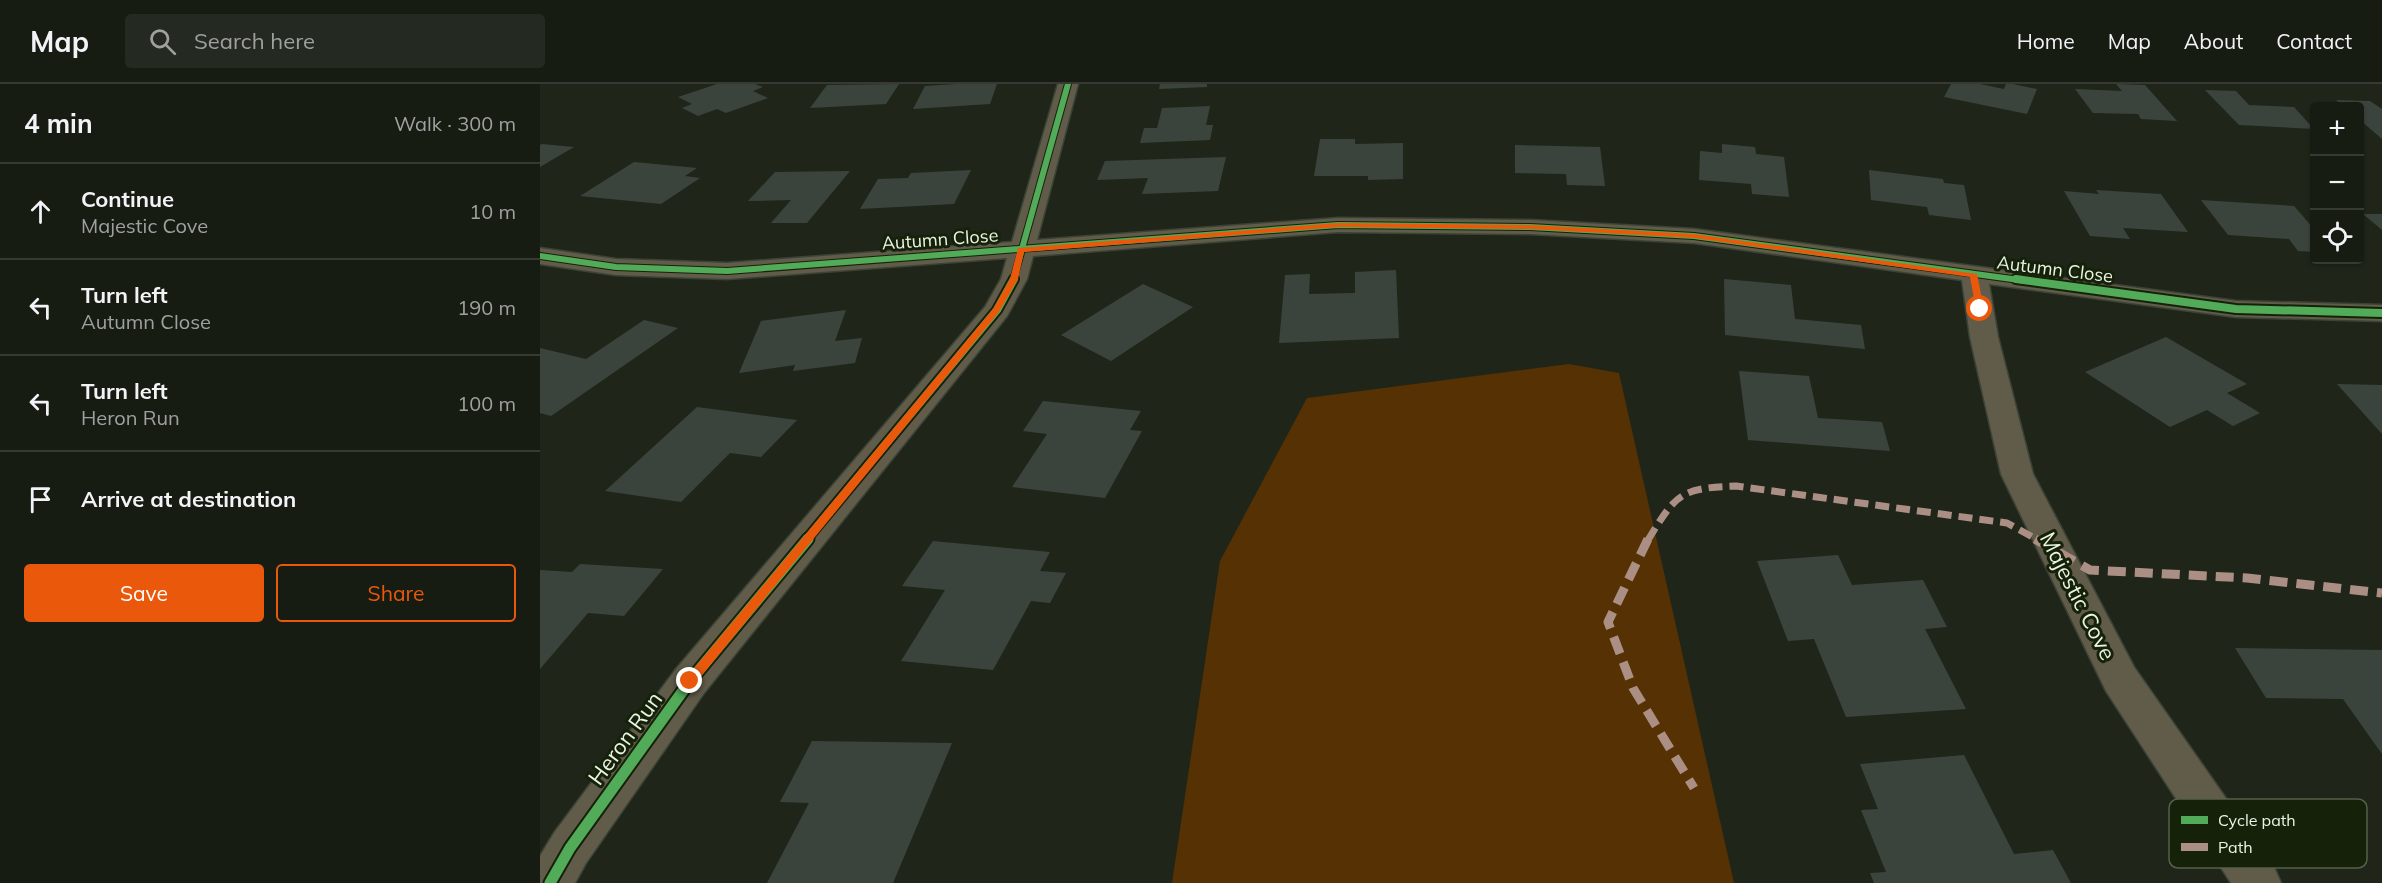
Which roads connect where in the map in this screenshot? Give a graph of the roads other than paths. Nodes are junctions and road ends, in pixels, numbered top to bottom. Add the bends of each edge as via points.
1 (1068, 84) edge
2 (1021, 250) junction
3 (540, 256) edge
4 (1974, 275) junction
5 (2382, 313) edge
6 (2201, 799) edge
7 (2248, 868) edge
8 (550, 883) edge
9 (2258, 883) edge

1 - 2 street, Heron Run
2 - 3 street, Autumn Close via 727,271 616,267
2 - 4 street, Autumn Close via 1338,225 1530,227 1694,236
2 - 8 street, Heron Run via 1014,279 996,310 690,681 570,848
4 - 5 street, Autumn Close via 2236,309
4 - 6 street, Majestic Cove via 1984,337 2017,474 2120,679
7 - 9 street, Majestic Cove

